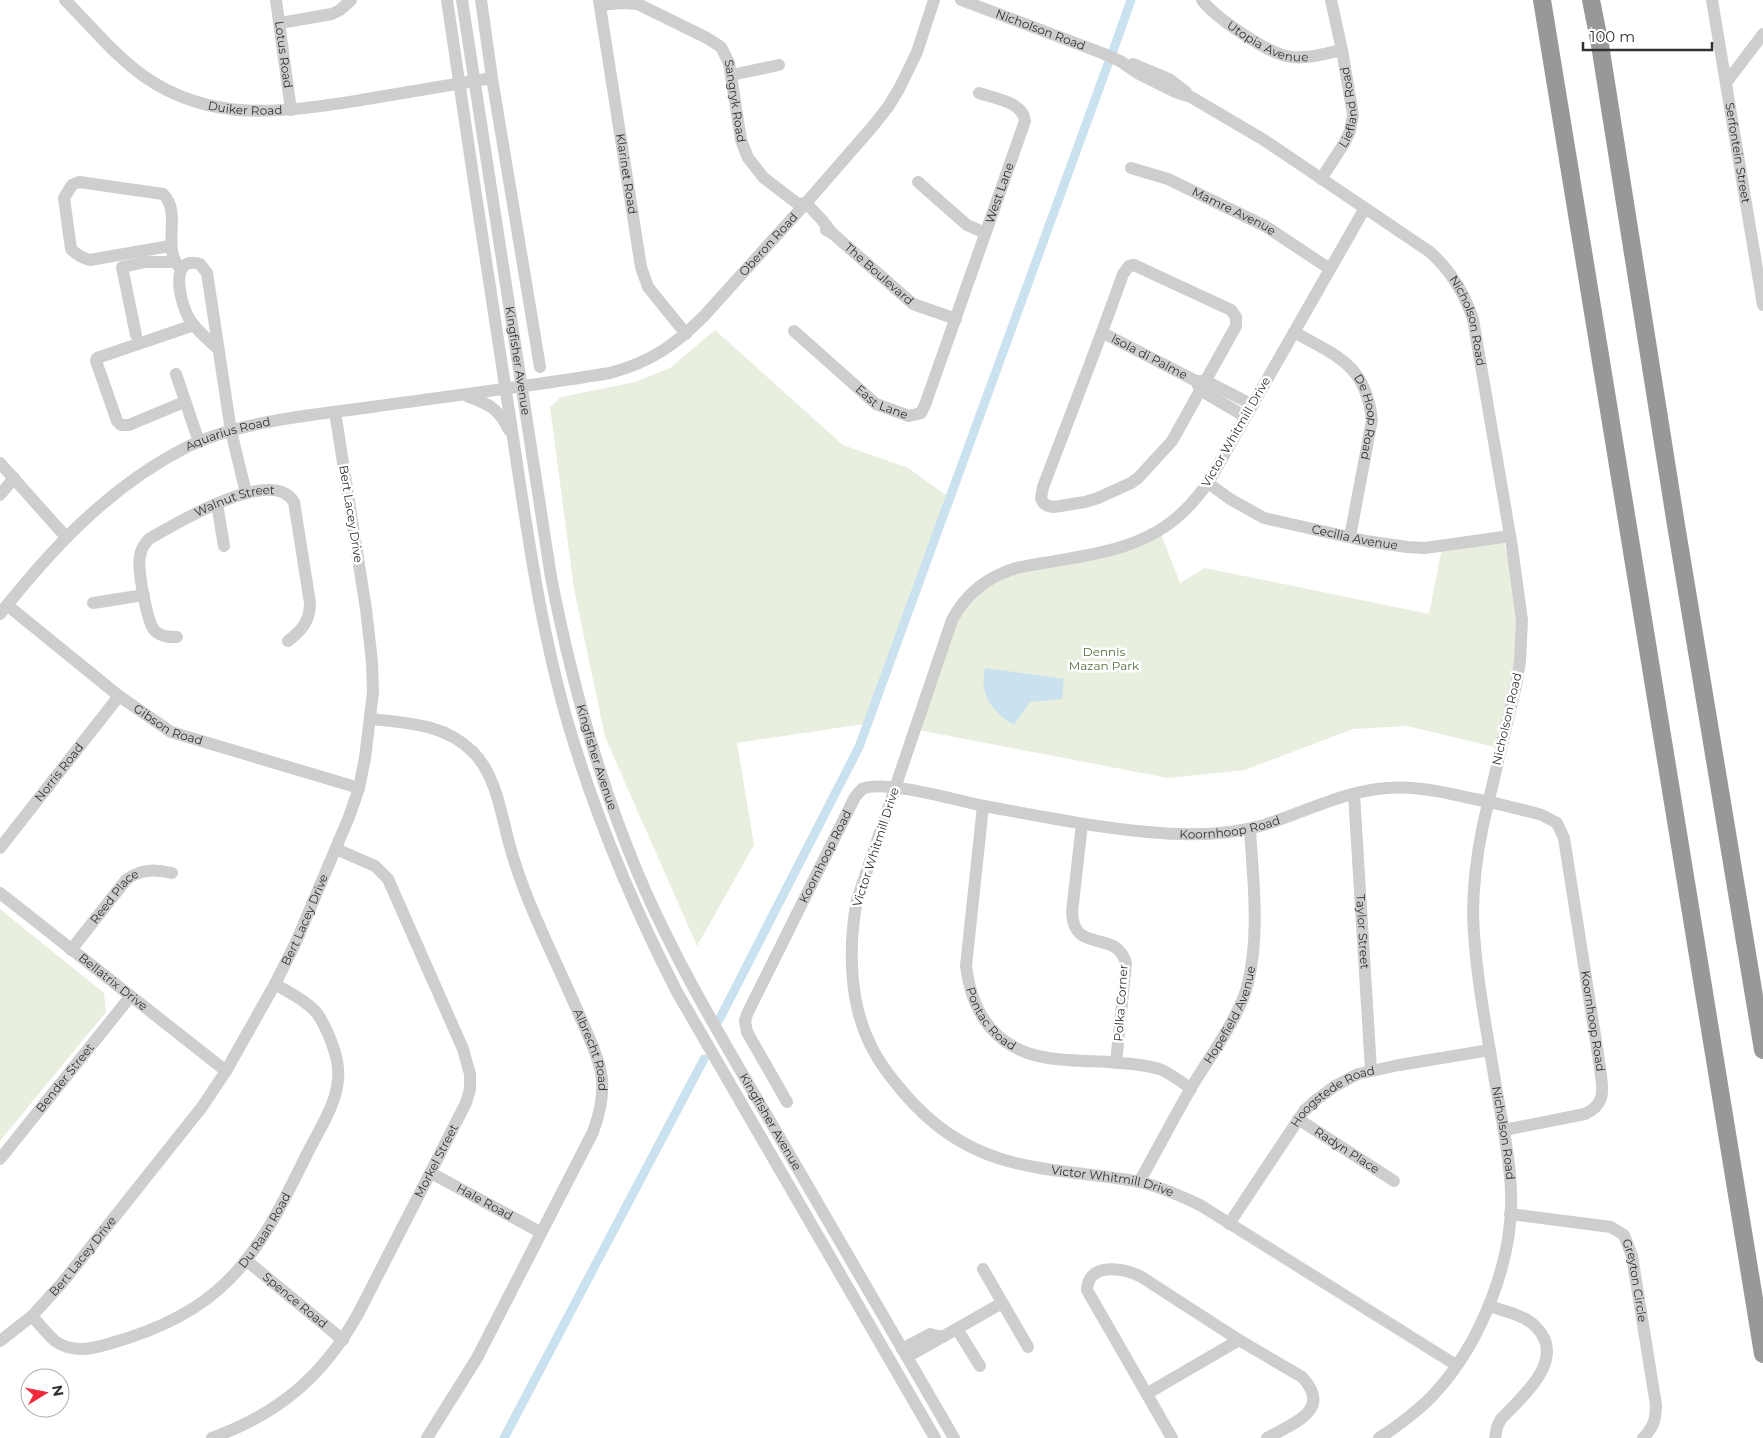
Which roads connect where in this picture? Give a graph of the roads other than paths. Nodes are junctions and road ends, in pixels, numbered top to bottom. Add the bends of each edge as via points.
1 (66, 0) edge
2 (276, 0) edge
3 (351, 0) edge
4 (447, 0) edge
5 (462, 0) edge
6 (481, 0) edge
7 (934, 0) edge
8 (961, 0) edge
9 (1202, 0) edge
10 (1331, 0) edge
11 (1542, 0) edge
12 (1591, 0) edge
13 (1598, 0) edge
14 (1712, 0) edge
15 (599, 3) edge
16 (280, 23) junction
17 (1763, 34) edge
18 (1600, 45) junction
19 (1342, 50) junction
20 (779, 65) dead end
21 (731, 75) junction
22 (492, 78) junction
23 (475, 80) junction
24 (459, 83) junction
25 (1726, 83) junction
26 (979, 93) dead end
27 (291, 110) junction
28 (1131, 168) dead end
29 (1321, 179) junction
30 (918, 182) dead end
31 (801, 206) junction
32 (1365, 208) junction
33 (1757, 229) edge
34 (832, 233) joint
35 (985, 233) junction
36 (170, 246) junction
37 (178, 266) junction
38 (1330, 269) junction
39 (1763, 305) edge
40 (956, 319) junction
41 (194, 325) junction
42 (794, 331) dead end
43 (1294, 332) junction
44 (1103, 333) junction
45 (686, 334) junction
46 (136, 335) dead end
47 (218, 348) junction
48 (540, 367) dead end
49 (176, 374) dead end
50 (1201, 384) junction
51 (521, 386) junction
52 (506, 388) junction
53 (463, 395) junction
54 (184, 402) junction
55 (1253, 405) junction
56 (335, 412) junction
57 (1246, 417) junction
58 (231, 431) junction
59 (513, 437) junction
60 (199, 442) junction
61 (0, 462) edge
62 (14, 478) junction
63 (1208, 483) junction
64 (246, 493) junction
65 (0, 495) edge
66 (217, 504) junction
67 (1510, 536) junction
68 (1350, 537) junction
69 (66, 538) junction
70 (224, 546) dead end
71 (144, 595) junction
72 (93, 604) dead end
73 (4, 610) edge
74 (177, 637) dead end
75 (288, 642) dead end
76 (119, 696) junction
77 (371, 719) junction
78 (359, 788) junction
79 (896, 788) junction
80 (1354, 794) junction
81 (1489, 802) junction
82 (983, 806) junction
83 (1082, 824) junction
84 (1250, 829) junction
85 (0, 848) edge
86 (336, 849) junction
87 (172, 873) dead end
88 (0, 893) edge
89 (71, 950) junction
90 (275, 984) junction
91 (130, 997) junction
92 (1490, 1050) junction
93 (1763, 1050) edge
94 (1116, 1063) junction
95 (1371, 1070) junction
96 (226, 1071) junction
97 (1191, 1089) junction
98 (787, 1102) dead end
99 (1298, 1120) junction
100 (1504, 1130) junction
101 (0, 1160) edge
102 (430, 1173) junction
103 (1394, 1181) dead end
104 (1140, 1182) junction
105 (1510, 1214) junction
106 (1229, 1224) junction
107 (540, 1232) junction
108 (247, 1261) junction
109 (983, 1269) dead end
110 (1002, 1303) junction
111 (1489, 1306) junction
112 (32, 1316) junction
113 (957, 1329) junction
114 (344, 1340) junction
115 (1239, 1340) junction
116 (0, 1341) edge
117 (1028, 1347) dead end
118 (904, 1353) junction
119 (1763, 1354) edge
120 (1456, 1365) junction
121 (980, 1366) dead end
122 (1148, 1393) junction
123 (212, 1438) edge
124 (427, 1438) edge
125 (935, 1438) edge
126 (954, 1438) edge
127 (1172, 1438) edge
128 (1267, 1438) edge
129 (1379, 1438) edge
130 (1495, 1438) edge
131 (1643, 1438) edge

1 - 27 street, Duiker Road via 121,57 164,88 220,108
2 - 16 street, Lotus Road
3 - 16 street via 332,14
4 - 24 street, Kingfisher Avenue
5 - 23 street, Kingfisher Avenue
6 - 22 street
7 - 31 street, Oberon Road via 917,52 895,95 873,126
8 - 29 street, Nicholson Road via 1169,78 1191,97
9 - 19 street, Utopia Avenue via 1214,13 1277,54 1297,58
10 - 19 street, Liefland Road
11 - 119 highway
12 - 18 highway
13 - 18 highway
14 - 25 street, Serfontein Street
15 - 21 street, Sangryk Road via 638,4 707,38 721,47
15 - 45 street, Klarinet Road via 641,267 648,287
16 - 27 street, Lotus Road
17 - 25 street
18 - 93 highway
19 - 29 street, Liefland Road via 1352,104 1352,123 1345,142
20 - 21 street
21 - 31 street, Sangryk Road via 741,140 748,158 764,178
22 - 23 street, Duiker Road
22 - 48 street
23 - 24 street, Duiker Road
23 - 51 street, Kingfisher Avenue
24 - 27 street, Duiker Road
24 - 52 street, Kingfisher Avenue
25 - 33 street, Serfontein Street
26 - 35 street, West Lane via 1019,108 1024,118
28 - 38 street, Mamre Avenue via 1168,179 1265,226
29 - 32 street, Nicholson Road
30 - 35 street via 967,225
31 - 34 street, Sangryk Road
31 - 45 street, Oberon Road
32 - 38 street, Victor Whitmill Drive
32 - 67 street, Nicholson Road via 1440,261 1467,301 1477,336
33 - 39 street, Serfontein Street
34 - 40 street, The Boulevard via 913,304
35 - 40 street, West Lane
36 - 36 street via 84,259 71,249 64,198 72,185 79,182 163,194 170,210
36 - 37 street
37 - 41 street via 187,314
37 - 46 street via 146,262 122,267
37 - 47 street via 198,262 207,273
38 - 43 street, Victor Whitmill Drive
40 - 42 street, East Lane via 925,405 921,413 909,416 876,404
41 - 47 street
41 - 54 street via 96,361 121,425 129,425
43 - 55 street, Victor Whitmill Drive
43 - 68 street, De Hoop Road via 1332,353 1354,370 1370,403 1372,420
44 - 50 street, Isola di Palme
44 - 50 street via 1123,274 1129,266 1138,266 1230,310 1236,317 1234,332
44 - 50 street via 1041,494 1044,504 1054,507 1085,502 1138,478 1172,441
45 - 51 street, Oberon Road via 654,357 623,370
47 - 58 street
49 - 54 street
50 - 55 street, Isola di Palme
50 - 57 street, Isola di Palme
51 - 52 street, Aquarius Road
51 - 118 street, Kingfisher Avenue via 551,577 567,656 585,725 622,832 683,969
52 - 53 street, Aquarius Road
52 - 59 street, Kingfisher Avenue
53 - 56 street, Aquarius Road
53 - 59 street via 492,406 504,419
54 - 60 street
55 - 57 street, Victor Whitmill Drive
56 - 58 street, Aquarius Road
56 - 77 street, Bert Lacey Drive via 366,609 372,662
57 - 63 street, Victor Whitmill Drive
58 - 60 street, Aquarius Road
58 - 64 street
59 - 125 street, Kingfisher Avenue via 531,556 559,687 587,781 624,878 677,992
60 - 69 street, Aquarius Road via 130,482 98,506
61 - 62 street
62 - 65 street
62 - 69 street
63 - 68 street, Cecilia Avenue via 1264,518
63 - 79 street, Victor Whitmill Drive via 1177,517 1130,545 1016,568 974,590 952,620
64 - 66 street, Walnut Street
64 - 75 street, Walnut Street via 282,491 296,508 310,610 306,624
66 - 70 street
66 - 71 street, Walnut Street via 144,544 139,564
67 - 68 street, Cecilia Avenue via 1425,548
67 - 81 street, Nicholson Road via 1522,620 1521,654
69 - 73 street, Aquarius Road
71 - 72 street
71 - 74 street, Walnut Street via 152,628 163,636
73 - 76 street, Gibson Road
76 - 78 street, Gibson Road via 179,736
76 - 85 street, Norris Road
77 - 78 street, Bert Lacey Drive
77 - 107 street, Albrecht Road via 437,729 464,744 481,763 494,790 519,876 596,1057 602,1084 597,1121
78 - 86 street, Bert Lacey Drive
79 - 82 street, Koornhoop Road
79 - 98 street, Koornhoop Road via 871,786 859,791 747,1014 747,1032
79 - 104 street, Victor Whitmill Drive via 857,900 852,934 852,969 859,1010 880,1062 915,1107 949,1134 979,1151 1027,1166
80 - 81 street, Koornhoop Road via 1386,788 1425,788
80 - 84 street, Koornhoop Road
80 - 95 street, Taylor Street
81 - 92 street, Nicholson Road via 1478,848 1474,915
81 - 100 street, Koornhoop Road via 1542,815 1561,829 1603,1091 1599,1104 1585,1114
82 - 83 street, Koornhoop Road
82 - 94 street, Pontac Road via 966,966 974,1003 994,1031 1017,1048 1049,1058
83 - 84 street, Koornhoop Road via 1188,835
83 - 94 street, Polka Corner via 1072,912 1074,927 1082,936 1113,945 1126,963
84 - 97 street, Hopefield Avenue via 1256,920 1248,985 1237,1013
86 - 90 street, Bert Lacey Drive
86 - 102 street, Morkel Street via 375,866 388,879 469,1067 471,1082 468,1096
87 - 89 street, Reed Place via 145,870 131,876
88 - 89 street, Bellatrix Drive
89 - 91 street, Bellatrix Drive
90 - 96 street, Bert Lacey Drive
90 - 108 street, Du Raan Road via 313,1008 320,1017 334,1051 338,1087 292,1186
91 - 96 street, Bellatrix Drive
91 - 101 street, Bender Street
92 - 95 street, Hoogstede Road
92 - 100 street, Nicholson Road
94 - 97 street, Pontac Road via 1163,1070
95 - 99 street, Hoogstede Road via 1335,1086 1316,1100
96 - 112 street, Bert Lacey Drive via 160,1162
97 - 104 street, Hopefield Avenue
99 - 103 street, Radyn Place
99 - 106 street, Hoogstede Road
100 - 105 street, Nicholson Road via 1510,1172
102 - 107 street, Hale Road
102 - 114 street, Morkel Street
104 - 106 street, Victor Whitmill Drive via 1200,1205
105 - 111 street, Nicholson Road via 1499,1279
105 - 131 street, Greyton Circle via 1611,1227 1624,1235 1635,1273 1656,1405 1652,1429
106 - 120 street, Victor Whitmill Drive
107 - 124 street, Albrecht Road via 477,1358
108 - 112 street, Du Raan Road via 213,1295 192,1310 160,1326 110,1343 81,1350 68,1347 54,1340
108 - 114 street, Spence Road
109 - 110 street
110 - 113 street
110 - 117 street
111 - 120 street, Nicholson Road
111 - 130 street via 1535,1326 1545,1340 1547,1350 1544,1369 1501,1419
112 - 116 street, Bert Lacey Drive
113 - 118 street via 943,1337 930,1334
113 - 121 street
114 - 123 street, Morkel Street via 321,1368 289,1397 244,1425
115 - 122 street
115 - 122 street via 1140,1276 1124,1270 1095,1273 1087,1290
115 - 128 street via 1302,1377 1311,1392 1312,1408 1309,1413
118 - 126 street, Kingfisher Avenue
120 - 129 street, Nicholson Road via 1434,1395
122 - 127 street

